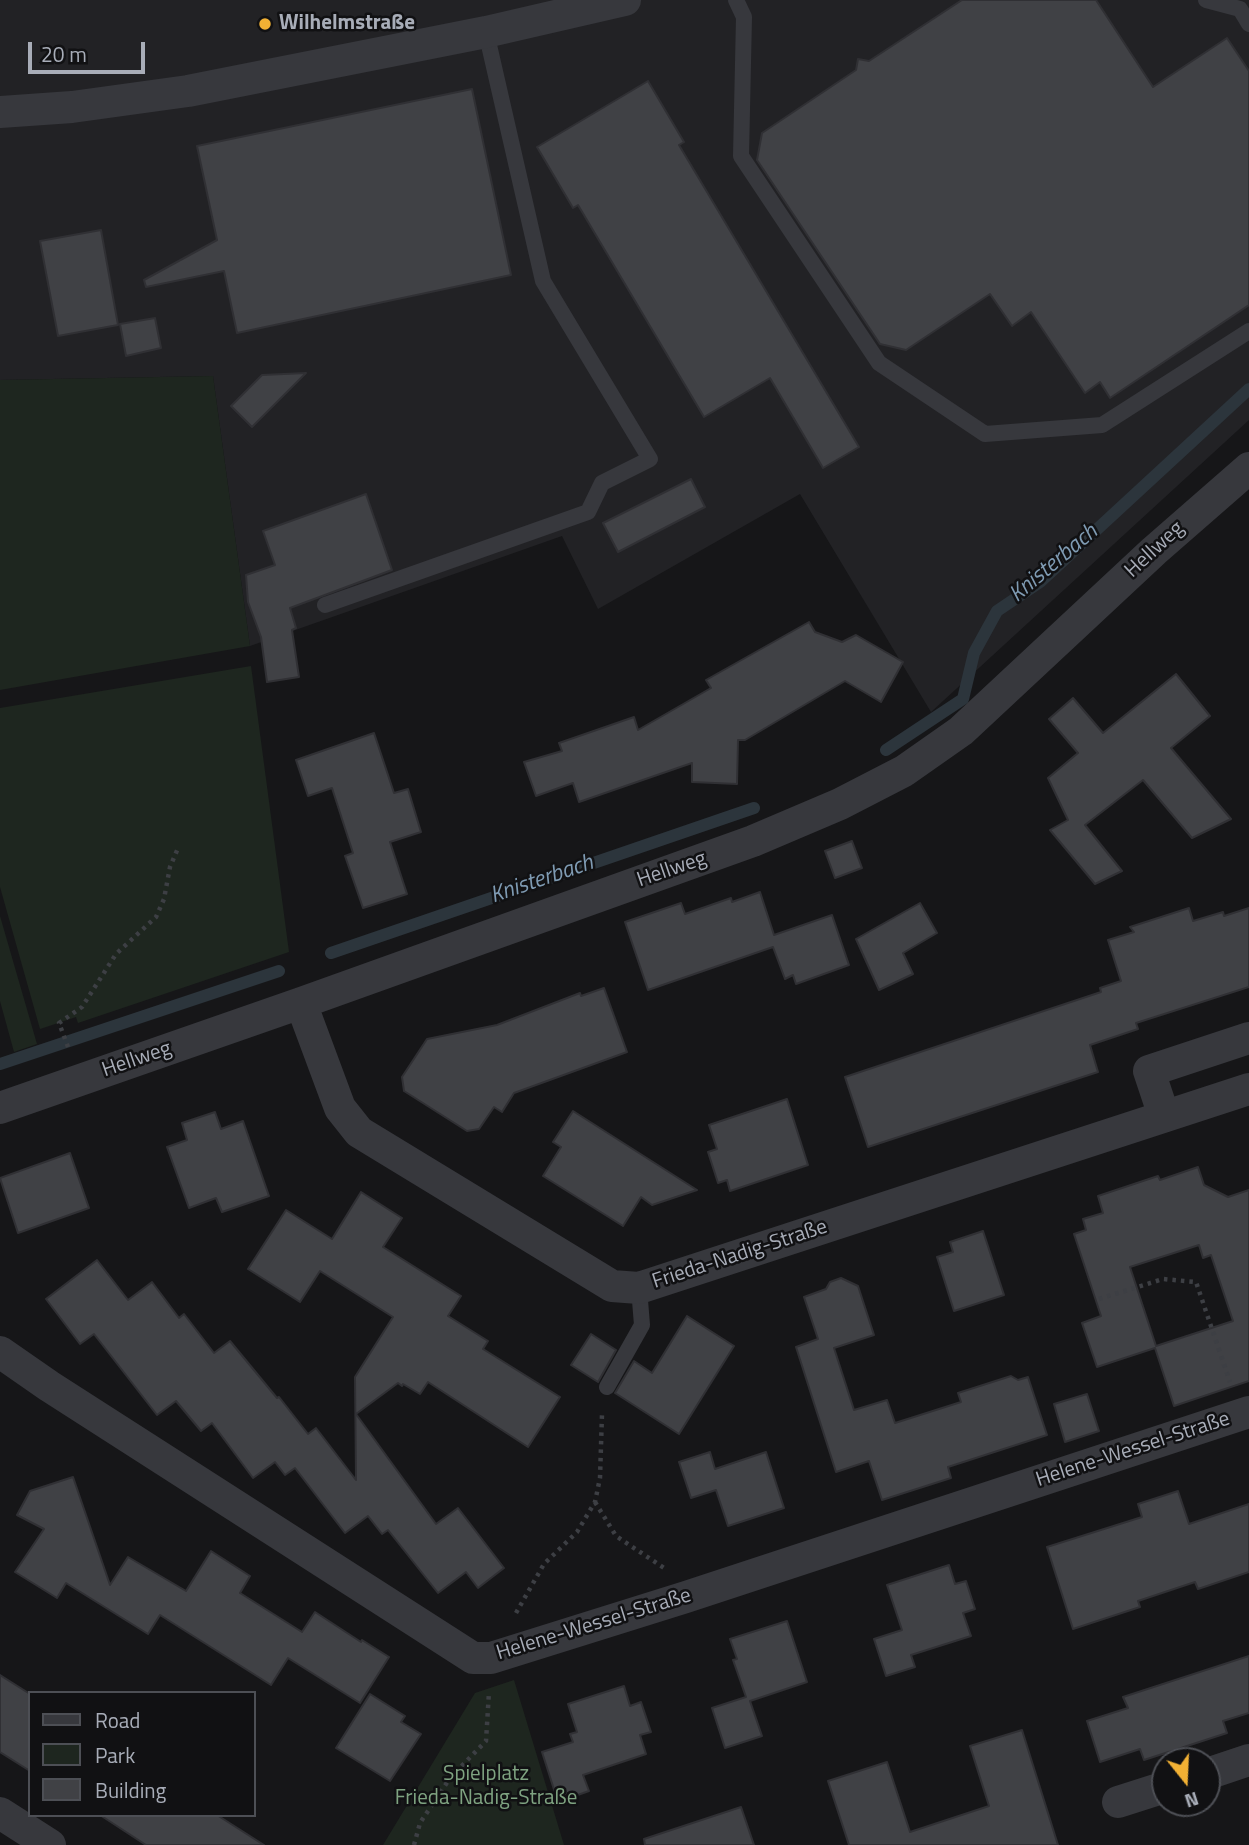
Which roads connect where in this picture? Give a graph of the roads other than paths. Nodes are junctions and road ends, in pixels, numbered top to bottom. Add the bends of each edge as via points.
1 (625, 0) edge
2 (736, 0) edge
3 (1206, 0) edge
4 (1249, 24) edge
5 (486, 32) junction
6 (0, 112) edge
7 (1249, 331) edge
8 (1249, 468) edge
9 (325, 605) dead end
10 (301, 1003) junction
11 (1249, 1038) edge
12 (1249, 1089) edge
13 (0, 1108) edge
14 (1164, 1116) junction
15 (639, 1288) junction
16 (0, 1352) edge
17 (607, 1387) road end
18 (1245, 1413) edge
19 (1249, 1760) edge
20 (1221, 1769) edge
21 (1151, 1791) edge
22 (1118, 1802) dead end
23 (0, 1812) edge
24 (50, 1845) edge

1 - 5 street
2 - 7 lane via 744,16 741,156 879,363 985,434 1102,425
3 - 4 lane via 1240,9
5 - 6 street via 188,91
5 - 9 lane via 543,281 650,459 602,483 589,512
8 - 10 street, Hellweg via 961,732 904,771 753,841
10 - 13 street, Hellweg
10 - 15 street, Frieda-Nadig-Straße via 340,1108 359,1132 612,1286
11 - 14 street via 1149,1071
12 - 14 street, Frieda-Nadig-Straße
14 - 15 street, Frieda-Nadig-Straße
15 - 17 lane via 642,1325
16 - 18 street, Helene-Wessel-Straße via 473,1658 491,1658 686,1597
19 - 20 street
21 - 22 street
23 - 24 street

